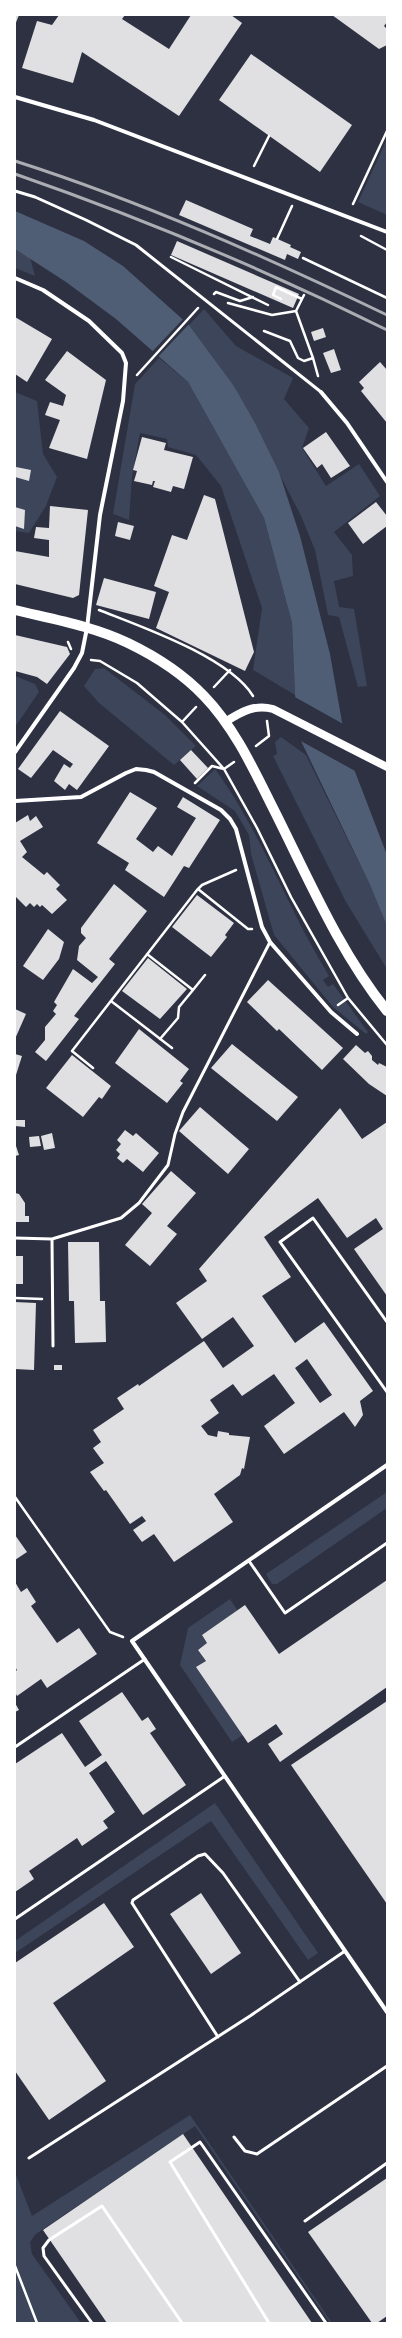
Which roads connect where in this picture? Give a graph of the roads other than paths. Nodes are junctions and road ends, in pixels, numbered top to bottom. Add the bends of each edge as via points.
1 (15, 97) edge
2 (15, 191) edge
3 (387, 232) edge
4 (15, 278) edge
5 (320, 392) joint
6 (387, 482) edge
7 (15, 610) edge
8 (87, 628) junction
9 (225, 722) junction
10 (15, 752) edge
11 (387, 767) edge
12 (15, 801) edge
13 (270, 942) junction
14 (387, 1011) edge
15 (357, 1034) dead end
16 (15, 1238) edge
17 (52, 1239) junction
18 (387, 1322) edge
19 (53, 1346) dead end
20 (387, 1392) edge
21 (387, 1465) edge
22 (387, 1543) edge
23 (249, 1561) junction
24 (145, 1659) junction
25 (15, 1747) edge
26 (226, 1776) junction
27 (15, 1919) edge
28 (345, 1951) junction
29 (300, 1982) junction
30 (387, 2012) edge
31 (218, 2037) junction
32 (387, 2066) edge
33 (234, 2137) dead end
34 (29, 2158) dead end
35 (387, 2163) edge
36 (305, 2221) dead end
37 (92, 2323) edge
38 (182, 2323) edge
39 (269, 2323) edge
40 (326, 2323) edge

1 - 3 street via 94,120
2 - 5 lane via 80,217 136,245
4 - 8 street via 42,290 89,321 122,353 126,363 123,401 100,515
5 - 6 street via 346,423
7 - 8 main road
8 - 9 main road via 128,643 173,670 206,697
8 - 10 street via 82,653 74,668
9 - 11 main road via 242,712 260,706 281,712
9 - 14 main road via 252,764 332,926
12 - 13 street via 82,797 136,770 154,772 187,790 221,810 236,829 262,927
13 - 15 street via 331,1012
13 - 17 lane via 183,1112 168,1164 160,1177 139,1203 121,1218
16 - 17 lane
17 - 19 lane
18 - 20 lane via 313,1218 280,1242
21 - 23 street
22 - 23 lane via 285,1613
23 - 24 street via 132,1641
24 - 25 lane
24 - 26 street
26 - 27 lane
26 - 28 street
28 - 29 lane
28 - 30 street
29 - 31 lane
29 - 31 lane via 223,1873 205,1854 133,1900 132,1904
31 - 34 lane
32 - 33 lane via 257,2154 245,2151
35 - 36 lane
37 - 38 lane via 44,2256 44,2248 49,2240 102,2206
39 - 40 lane via 170,2162 200,2142

